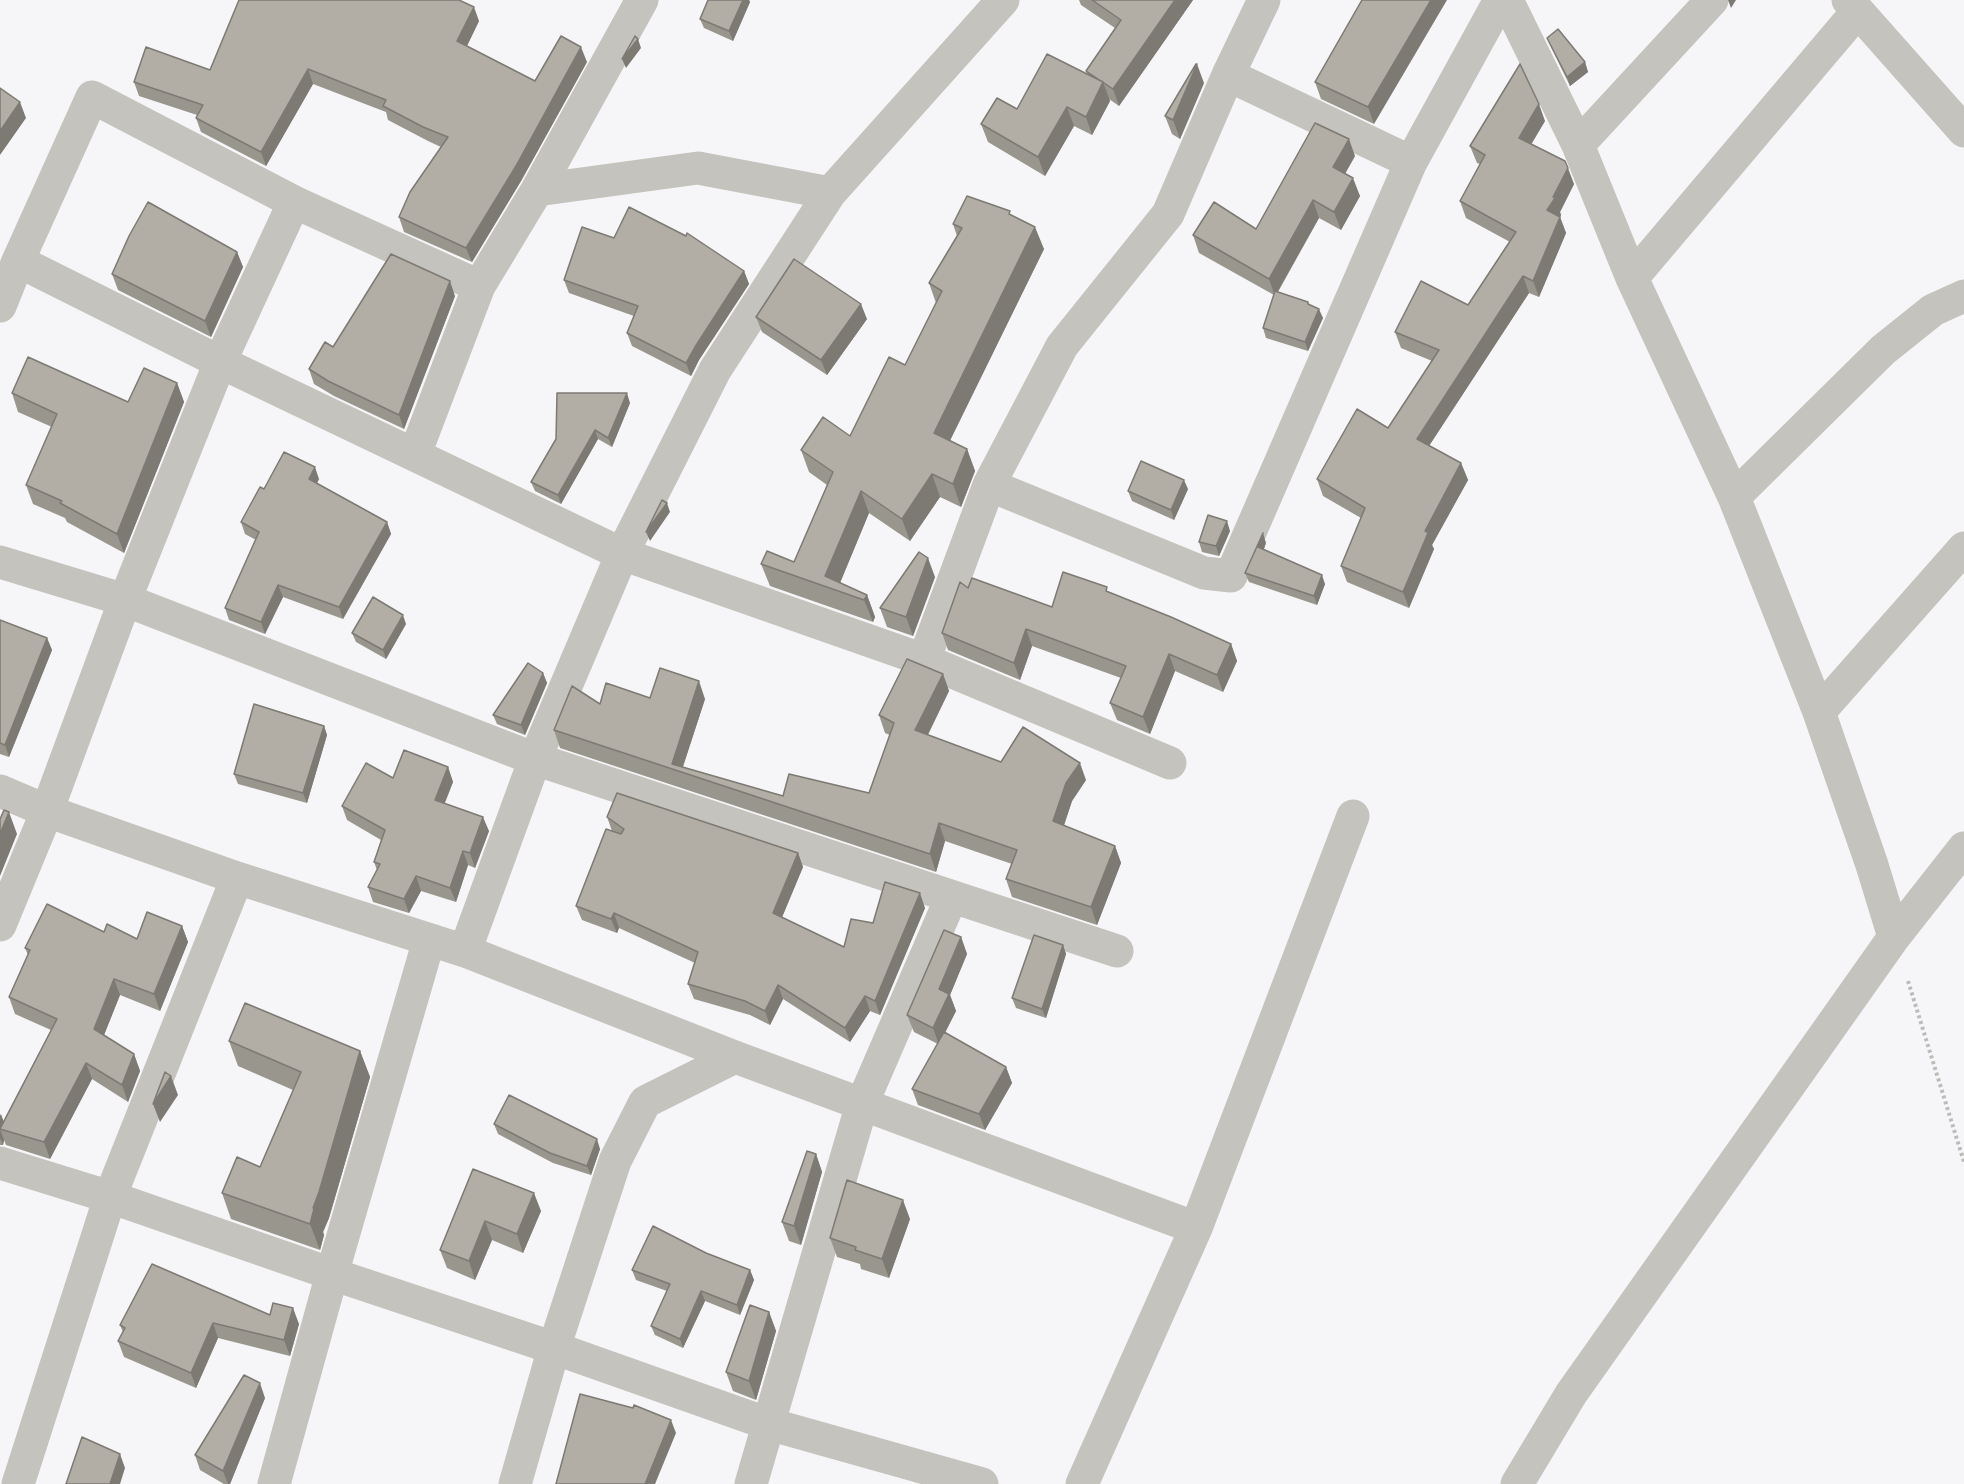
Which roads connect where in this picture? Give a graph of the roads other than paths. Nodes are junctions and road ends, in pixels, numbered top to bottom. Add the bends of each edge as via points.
1 (642, 0) edge
2 (1004, 0) edge
3 (1264, 0) edge
4 (1500, 0) edge
5 (1506, 0) edge
6 (1712, 0) edge
7 (1852, 6) edge
8 (1228, 75) junction
9 (1964, 131) edge
10 (1578, 145) junction
11 (1412, 162) junction
12 (537, 190) junction
13 (830, 193) junction
14 (294, 202) junction
15 (18, 261) junction
16 (1632, 278) junction
17 (479, 286) junction
18 (1964, 296) edge
19 (0, 306) edge
20 (220, 362) junction
21 (415, 454) junction
22 (989, 484) junction
23 (1734, 497) junction
24 (1964, 548) edge
25 (622, 554) junction
26 (0, 562) edge
27 (125, 600) junction
28 (924, 660) junction
29 (1819, 712) junction
30 (535, 759) junction
31 (1170, 763) dead end
32 (0, 791) edge
33 (47, 811) junction
34 (1353, 816) dead end
35 (1964, 848) edge
36 (237, 878) junction
37 (951, 898) junction
38 (0, 925) edge
39 (1894, 937) junction
40 (429, 940) junction
41 (465, 951) junction
42 (1117, 951) dead end
43 (735, 1057) junction
44 (862, 1104) junction
45 (0, 1163) edge
46 (110, 1197) junction
47 (1196, 1228) junction
48 (332, 1274) junction
49 (554, 1347) junction
50 (769, 1424) junction
51 (18, 1484) edge
52 (274, 1484) edge
53 (515, 1484) edge
54 (751, 1484) edge
55 (982, 1484) edge
56 (1082, 1484) edge
57 (1517, 1484) edge

1 - 12 street
2 - 13 street
3 - 8 street
4 - 11 street
5 - 10 street
6 - 10 street
7 - 9 street
7 - 16 street
8 - 11 street
8 - 22 street via 1168,214 1062,346
10 - 16 street
11 - 22 street via 1231,576 1204,573
12 - 13 street via 698,168
12 - 17 street
13 - 25 street via 715,370
14 - 15 street via 92,97
14 - 17 street
14 - 20 street
15 - 19 street
15 - 20 street
16 - 23 street
17 - 21 street
18 - 23 street via 1933,310 1883,350
20 - 21 street
20 - 27 street
21 - 25 street
22 - 28 street
23 - 29 street
24 - 29 street
25 - 28 street
25 - 30 street
26 - 27 street
27 - 30 street
27 - 33 street
28 - 31 street
29 - 39 street
30 - 37 street
30 - 41 street
32 - 33 street
33 - 36 street
33 - 38 street
34 - 47 street
35 - 39 street
36 - 40 street
36 - 46 street
37 - 42 street
37 - 44 street
39 - 57 street via 1571,1394
40 - 41 street
40 - 48 street
41 - 43 street
43 - 44 street
43 - 49 street via 645,1102 615,1161
44 - 47 street
44 - 50 street
45 - 46 street
46 - 48 street
46 - 51 street
47 - 56 street
48 - 49 street
48 - 52 street
49 - 50 street
49 - 53 street
50 - 54 street
50 - 55 street

